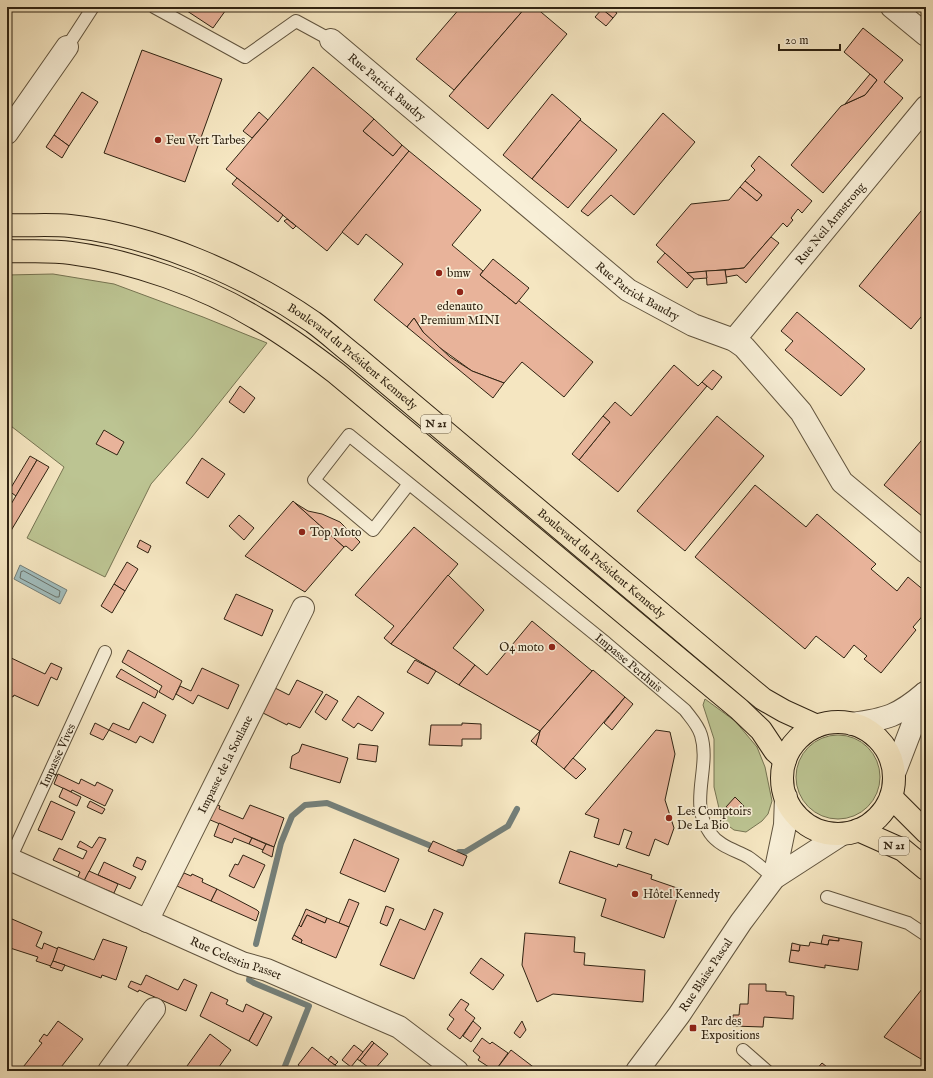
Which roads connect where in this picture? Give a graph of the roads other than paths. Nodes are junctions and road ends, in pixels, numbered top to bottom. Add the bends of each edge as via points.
1 (93, 7) edge
2 (154, 7) edge
3 (892, 7) edge
4 (926, 34) edge
5 (331, 40) joint
6 (67, 47) joint
7 (926, 107) edge
8 (7, 134) edge
9 (7, 225) edge
10 (7, 251) edge
11 (734, 340) junction
12 (408, 485) junction
13 (926, 552) edge
14 (303, 608) dead end
15 (105, 652) dead end
16 (925, 693) edge
17 (852, 724) junction
18 (816, 726) junction
19 (785, 760) junction
20 (895, 771) junction
21 (786, 797) junction
22 (891, 797) junction
23 (850, 832) junction
24 (926, 832) edge
25 (9, 858) edge
26 (926, 869) edge
27 (774, 878) junction
28 (827, 897) dead end
29 (147, 921) junction
30 (926, 935) edge
31 (154, 1010) dead end
32 (743, 1050) dead end
33 (109, 1071) edge
34 (457, 1071) edge
35 (637, 1071) edge
36 (767, 1071) edge

1 - 6 lane
2 - 5 lane via 245,57 296,21
3 - 4 street
5 - 11 street, Rue Patrick Baudry via 628,290 693,325
6 - 8 street
7 - 11 street, Rue Neil Armstrong
9 - 18 main road, Boulevard du Président Kennedy / N 21 via 70,226 113,234 155,246 210,264 313,322 762,699
10 - 19 main road, Boulevard du Président Kennedy / N 21 via 70,253 111,261 156,273 210,294 255,316 336,373 739,709 761,730 775,751
11 - 13 street, Rue Patrick Baudry via 744,347 801,412 842,482
12 - 12 lane, Impasse Perthuis via 349,435 314,480 373,530
12 - 27 lane, Impasse Perthuis via 600,638 685,710 701,735 703,748 699,806 709,832 714,838 749,858
14 - 29 street, Impasse de la Soulane
15 - 25 lane, Impasse Vives
16 - 17 street via 889,718
16 - 20 street
17 - 18 main road via 834,722
17 - 20 main road via 869,731 887,750
18 - 19 main road via 802,734
19 - 21 main road via 782,779
20 - 22 main road
21 - 23 main road via 795,814 809,826 825,832
21 - 27 street, Rue Blaise Pascal via 785,825
22 - 23 main road via 883,811 872,822
22 - 24 main road, N 21
23 - 26 main road, N 21 via 903,850
23 - 27 street, Rue Blaise Pascal
25 - 29 street, Rue Celestin Passet
27 - 35 street, Rue Blaise Pascal
28 - 30 lane via 908,923
29 - 34 street, Rue Celestin Passet via 399,1027
31 - 33 street
32 - 36 lane

